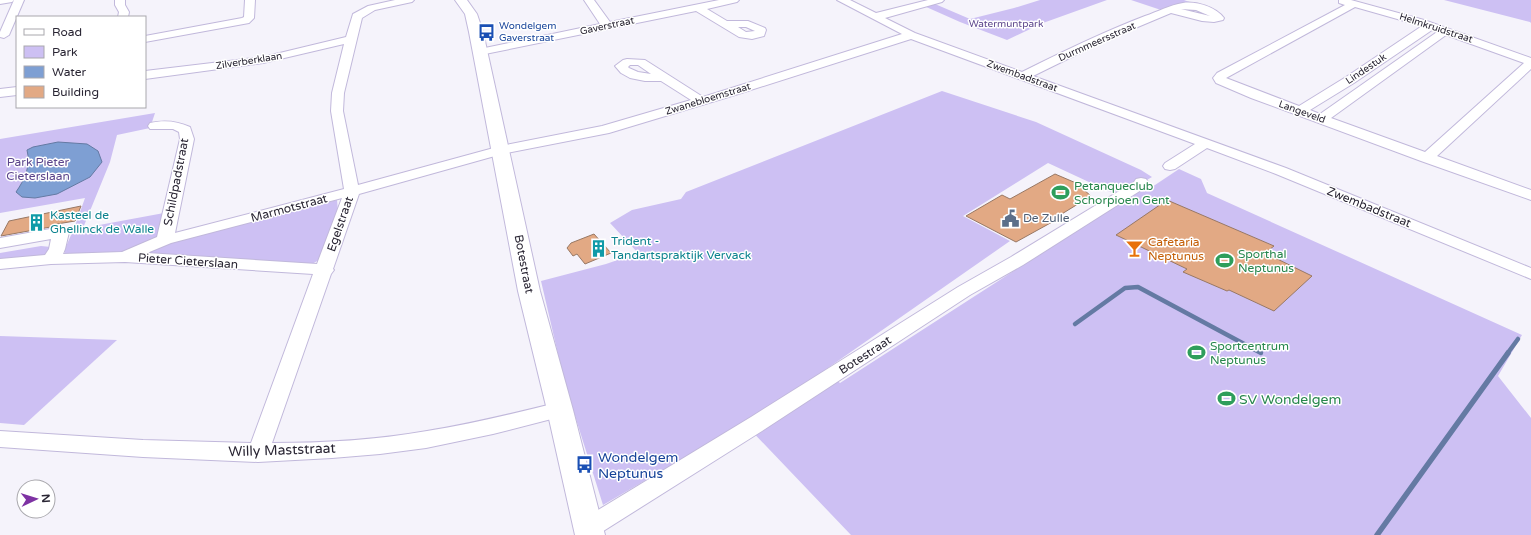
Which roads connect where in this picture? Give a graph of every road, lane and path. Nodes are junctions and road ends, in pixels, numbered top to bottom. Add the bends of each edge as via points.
1 (9, 0) edge
2 (19, 0) edge
3 (120, 0) edge
4 (250, 0) edge
5 (409, 0) edge
6 (461, 0) edge
7 (589, 0) edge
8 (734, 0) edge
9 (842, 0) edge
10 (939, 0) edge
11 (1205, 0) edge
12 (1340, 0) edge
13 (0, 1) edge
14 (1353, 4) junction
15 (1192, 6) junction
16 (699, 8) junction
17 (1171, 10) junction
18 (123, 16) edge
19 (875, 17) junction
20 (726, 24) dead end
21 (607, 26) junction
22 (1430, 26) junction
23 (1445, 31) junction
24 (911, 35) junction
25 (1, 38) edge
26 (146, 39) edge
27 (351, 39) junction
28 (480, 52) junction
29 (1531, 62) edge
30 (146, 75) edge
31 (1023, 76) junction
32 (662, 77) dead end
33 (16, 91) edge
34 (0, 93) edge
35 (701, 101) junction
36 (1300, 111) junction
37 (1321, 119) junction
38 (156, 126) dead end
39 (1206, 143) junction
40 (501, 150) junction
41 (1426, 158) junction
42 (1170, 166) dead end
43 (1141, 182) dead end
44 (352, 191) junction
45 (1531, 195) edge
46 (165, 240) junction
47 (0, 243) edge
48 (125, 257) junction
49 (51, 259) junction
50 (0, 264) edge
51 (325, 270) junction
52 (1531, 274) edge
53 (560, 410) junction
54 (0, 439) edge
55 (258, 453) junction
56 (589, 532) edge

1 - 13 street
2 - 25 street
3 - 18 street
4 - 26 street via 249,18 245,21
5 - 27 street, Egelstraat via 362,12 357,16
6 - 28 street, Botestraat via 471,14
7 - 21 street
8 - 16 street, Gaverstraat
9 - 19 street, Zwembadstraat
10 - 19 street
11 - 15 street
12 - 14 street, Helmkruidstraat
14 - 22 street, Helmkruidstraat
14 - 36 street, Langeveld via 1219,78 1229,85
15 - 17 street, Durmmeersstraat
15 - 17 street via 1214,13 1219,18 1214,20
16 - 20 street
16 - 21 street, Gaverstraat
17 - 31 street, Durmmeersstraat via 1090,42
19 - 24 street, Zwembadstraat
21 - 28 street, Gaverstraat
22 - 23 street, Helmkruidstraat
22 - 36 street, Lindestuk
23 - 29 street, Helmkruidstraat
23 - 37 street, Lindestuk
24 - 31 street, Zwembadstraat
24 - 35 street, Zwanebloemstraat
27 - 30 street, Zilverberklaan via 263,60
27 - 44 street, Egelstraat via 338,93 337,111
28 - 40 street, Botestraat
29 - 41 street
31 - 39 street, Zwembadstraat
32 - 35 street
33 - 34 street
35 - 40 street, Zwanebloemstraat via 604,130
36 - 37 street, Langeveld
37 - 41 street, Langeveld
38 - 46 street, Schildpadstraat via 175,125 185,130 187,139
39 - 42 street
39 - 52 street, Zwembadstraat via 1281,171
40 - 44 street, Marmotstraat
40 - 53 street, Botestraat via 529,291
41 - 45 street, Langeveld
43 - 56 street, Botestraat via 1072,228 964,291
44 - 46 street, Marmotstraat
44 - 51 street, Egelstraat
46 - 48 street, Marmotstraat
47 - 49 street via 61,232 57,249
48 - 49 street, Pieter Cieterslaan
48 - 51 street, Pieter Cieterslaan
49 - 50 street, Pieter Cieterslaan
51 - 55 street, Egelstraat
53 - 55 street, Willy Maststraat via 446,436 380,446
53 - 56 street, Botestraat
54 - 55 street, Willy Maststraat via 148,450

